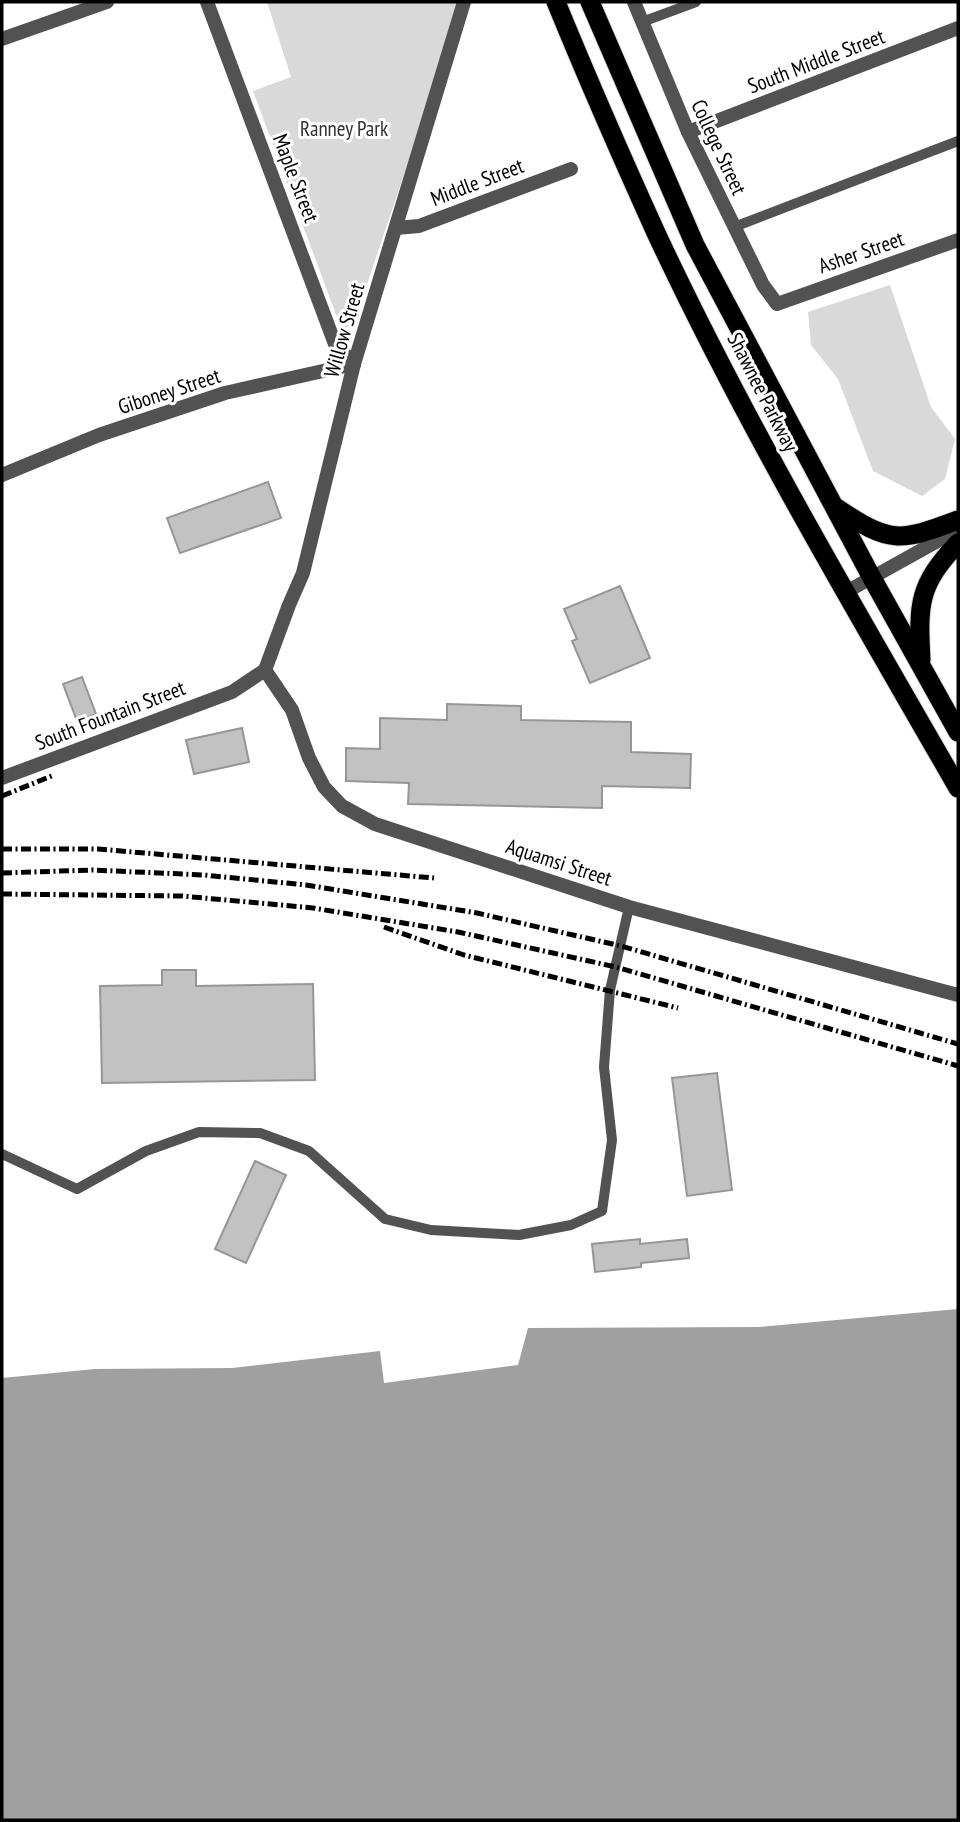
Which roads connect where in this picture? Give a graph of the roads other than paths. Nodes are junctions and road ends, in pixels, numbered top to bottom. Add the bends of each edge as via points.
1 (107, 2) edge
2 (207, 2) edge
3 (464, 2) edge
4 (556, 2) edge
5 (590, 2) edge
6 (634, 2) edge
7 (696, 2) edge
8 (642, 22) junction
9 (958, 28) edge
10 (2, 39) edge
11 (688, 132) junction
12 (958, 141) edge
13 (571, 169) dead end
14 (734, 227) junction
15 (396, 228) junction
16 (958, 240) edge
17 (778, 304) joint
18 (354, 364) junction
19 (2, 475) edge
20 (833, 505) junction
21 (958, 521) edge
22 (958, 534) edge
23 (951, 540) edge
24 (872, 578) junction
25 (846, 592) junction
26 (921, 664) junction
27 (265, 670) junction
28 (958, 732) edge
29 (2, 778) edge
30 (958, 788) edge
31 (629, 907) junction
32 (958, 995) edge
33 (2, 1154) edge

1 - 10 street
2 - 18 street, Maple Street via 335,344
3 - 15 street, Willow Street
4 - 25 highway, Shawnee Parkway via 658,236 777,470
5 - 20 highway, Shawnee Parkway via 695,245
6 - 8 street, College Street
7 - 8 lane
8 - 11 street, College Street
9 - 11 street, South Middle Street
11 - 14 street, College Street
12 - 14 lane
13 - 15 street, Middle Street via 419,226
14 - 17 street, College Street via 763,285
15 - 18 street, Willow Street
16 - 17 street, Asher Street
18 - 19 street, Giboney Street via 225,393 99,435
18 - 27 street, Willow Street via 303,573
20 - 21 highway via 865,527 892,536 915,536
20 - 24 highway, Shawnee Parkway
21 - 23 street
22 - 23 street
23 - 24 street
23 - 26 highway via 923,590
24 - 25 street
24 - 26 highway, Shawnee Parkway
25 - 30 highway, Shawnee Parkway
26 - 28 highway, Shawnee Parkway
27 - 29 street, South Fountain Street via 232,692
27 - 31 street, Aquamsi Street via 292,710 324,787 342,806 375,824
31 - 32 street, Aquamsi Street
31 - 33 lane via 610,990 604,1067 612,1140 602,1211 571,1225 519,1235 431,1230 385,1219 309,1151 260,1133 199,1132 146,1151 77,1189

